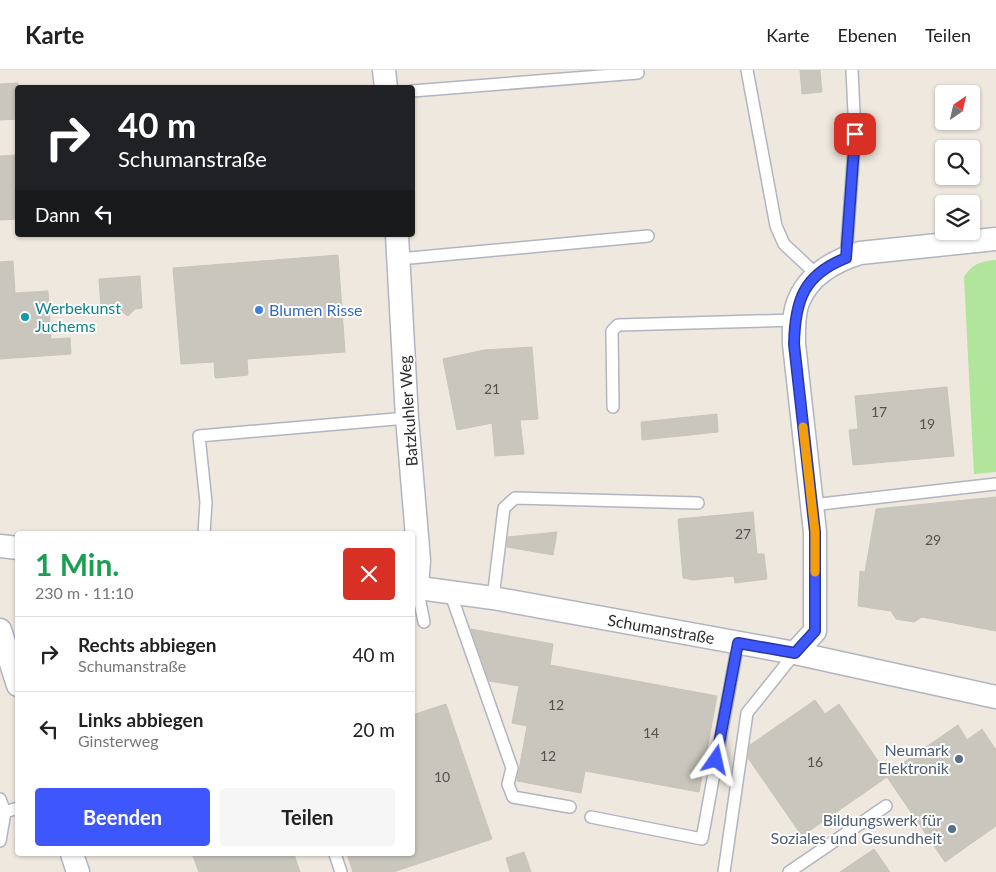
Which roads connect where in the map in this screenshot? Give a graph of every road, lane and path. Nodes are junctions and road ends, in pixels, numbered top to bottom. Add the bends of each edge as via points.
1 (384, 70) edge
2 (747, 70) edge
3 (852, 70) edge
4 (638, 73) dead end
5 (386, 85) edge
6 (415, 91) edge
7 (648, 236) dead end
8 (397, 237) edge
9 (996, 239) edge
10 (846, 258) junction
11 (399, 259) junction
12 (817, 275) junction
13 (795, 320) junction
14 (613, 407) dead end
15 (407, 418) junction
16 (996, 484) edge
17 (698, 503) dead end
18 (812, 505) junction
19 (204, 531) edge
20 (0, 546) edge
21 (15, 548) edge
22 (415, 587) edge
23 (450, 592) junction
24 (493, 598) junction
25 (424, 622) dead end
26 (0, 630) edge
27 (738, 643) junction
28 (795, 653) junction
29 (15, 674) edge
30 (996, 697) edge
31 (0, 799) edge
32 (886, 806) dead end
33 (570, 807) dead end
34 (15, 809) edge
35 (5, 812) junction
36 (590, 817) dead end
37 (0, 840) edge
38 (73, 856) edge
39 (336, 856) edge
40 (78, 872) edge
41 (341, 872) edge
42 (724, 872) edge
43 (789, 872) edge

1 - 5 street
2 - 12 lane via 776,226 784,244
3 - 10 lane via 855,134
4 - 6 lane
7 - 11 lane
8 - 11 street, Batzkuhler Weg
9 - 10 street
10 - 12 street
11 - 15 street, Batzkuhler Weg
12 - 13 street via 799,301
13 - 14 lane via 618,325 612,331
13 - 18 street via 794,344
15 - 19 lane via 199,436 206,502
15 - 22 street, Batzkuhler Weg via 419,560
16 - 18 lane
17 - 24 lane via 515,498 504,508
18 - 28 street via 815,631
20 - 21 street
22 - 23 street, Schumanstraße
22 - 25 lane
23 - 24 street, Schumanstraße
23 - 33 lane via 512,768 508,784 513,797
24 - 27 street, Schumanstraße
26 - 29 street
27 - 28 street, Schumanstraße
27 - 36 lane via 702,839
28 - 30 street, Schumanstraße
28 - 42 lane via 747,713
31 - 35 lane
32 - 43 lane
34 - 35 lane
35 - 37 lane
38 - 40 street
39 - 41 lane

